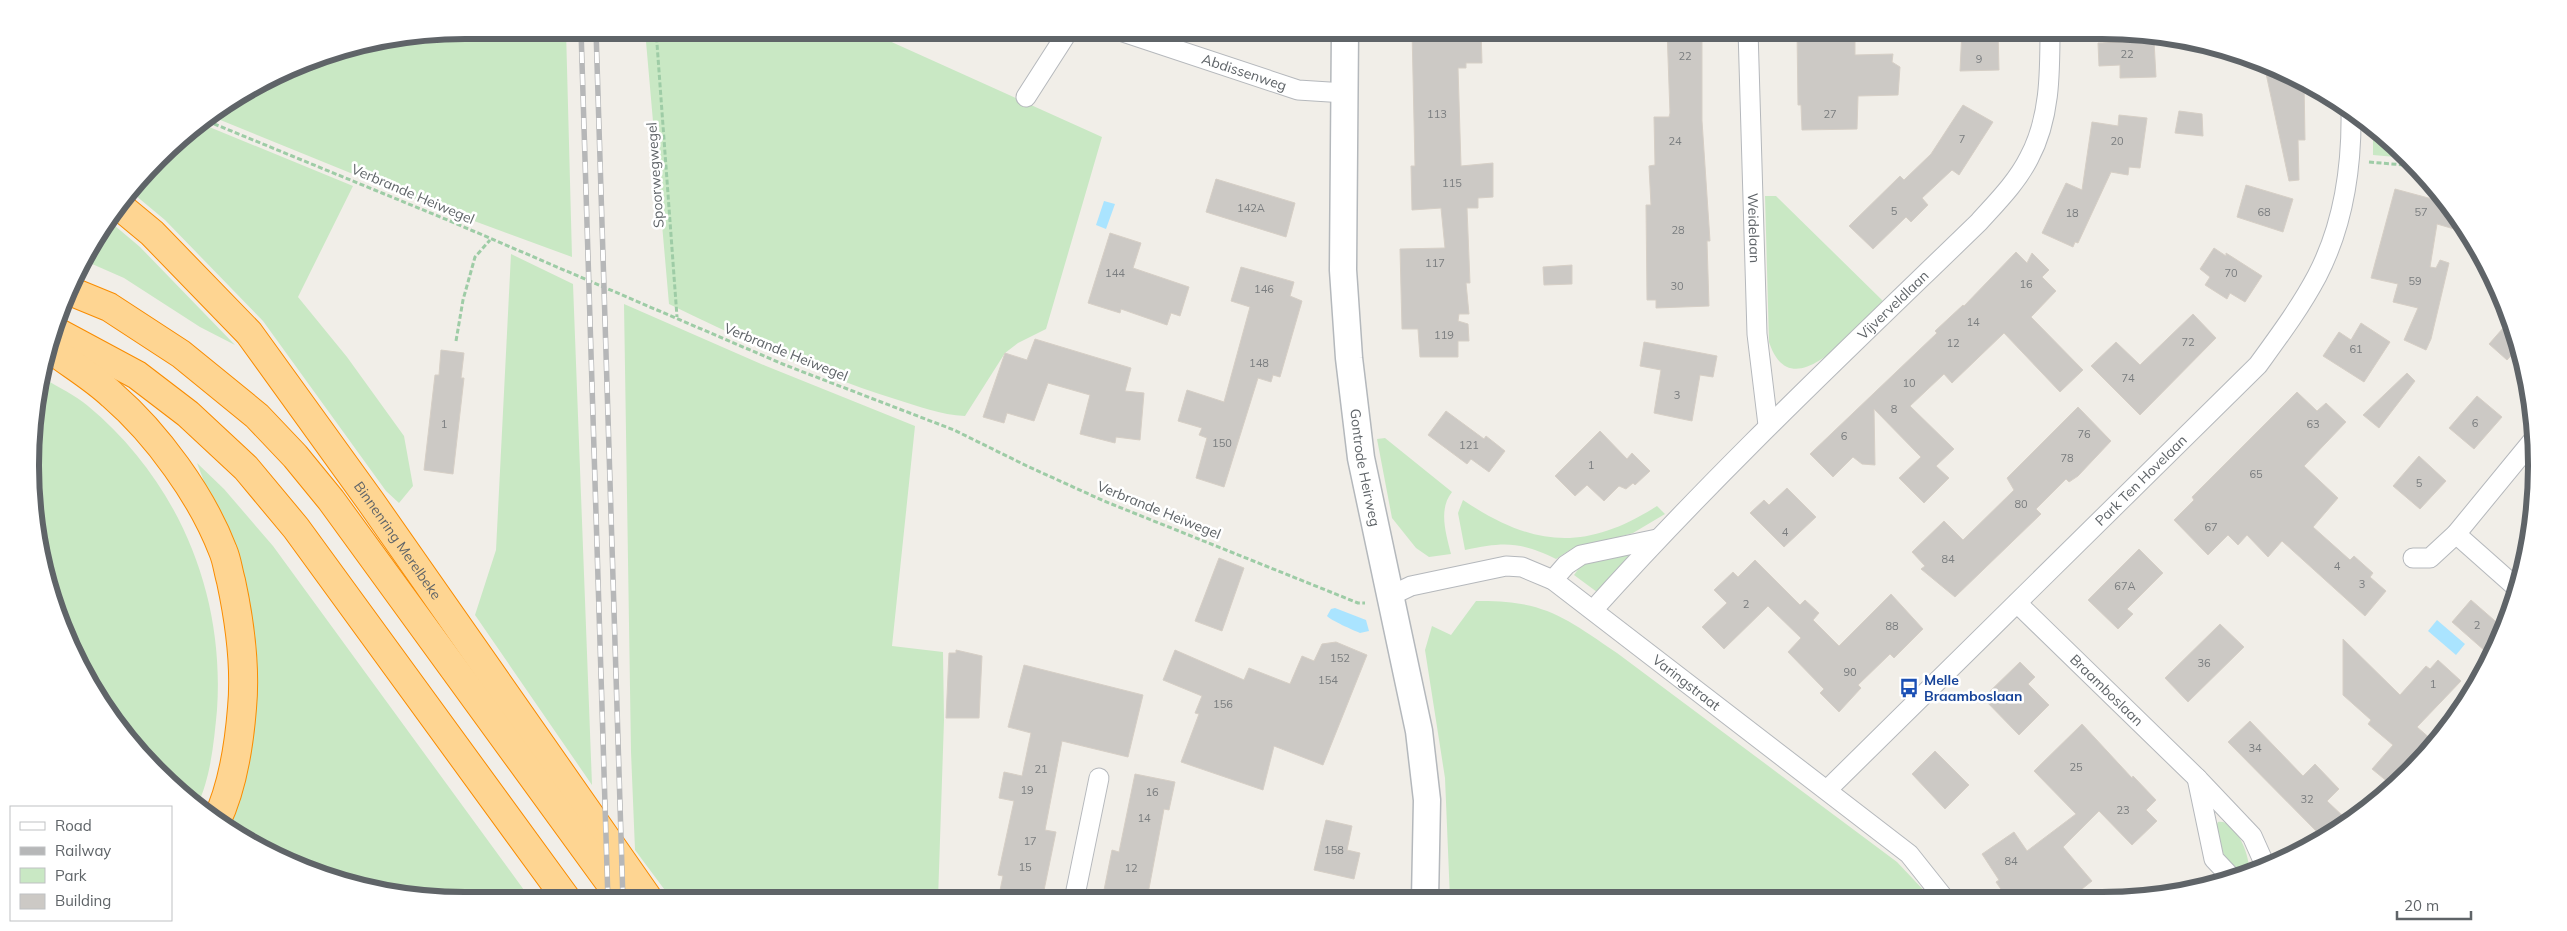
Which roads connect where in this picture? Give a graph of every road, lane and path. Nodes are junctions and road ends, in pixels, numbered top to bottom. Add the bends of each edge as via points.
1 (657, 39) edge
2 (1063, 39) edge
3 (1144, 39) edge
4 (1345, 39) edge
5 (1748, 39) edge
6 (2050, 39) edge
7 (1345, 93) junction
8 (1026, 97) dead end
9 (2351, 120) edge
10 (212, 122) edge
11 (2350, 161) junction
12 (2404, 165) edge
13 (124, 210) edge
14 (490, 240) junction
15 (75, 293) edge
16 (677, 318) junction
17 (59, 333) edge
18 (456, 341) dead end
19 (54, 351) edge
20 (1768, 425) junction
21 (2527, 447) edge
22 (2456, 534) junction
23 (1657, 539) junction
24 (2413, 558) dead end
25 (1554, 580) junction
26 (2512, 583) edge
27 (1392, 595) junction
28 (1358, 602) dead end
29 (2017, 603) junction
30 (1593, 610) junction
31 (1099, 778) dead end
32 (2197, 778) junction
33 (1826, 790) junction
34 (220, 814) edge
35 (2263, 861) edge
36 (2228, 873) edge
37 (561, 892) edge
38 (616, 892) edge
39 (644, 892) edge
40 (1076, 892) edge
41 (1426, 892) edge
42 (1939, 892) edge

1 - 16 path, Spoorwegwegel
2 - 8 street
3 - 7 street, Abdissenweg via 1298,90
4 - 7 street, Gontrode Heirweg
5 - 20 street, Weidelaan via 1757,334
6 - 20 street, Vijverveldlaan via 2049,90 2041,130 2029,159 2009,188 1979,222
7 - 27 street, Gontrode Heirweg via 1343,270 1349,358 1361,458
9 - 11 street, Park Ten Hovelaan
10 - 14 path, Verbrande Heiwegel
11 - 12 path
11 - 29 street, Park Ten Hovelaan via 2341,210 2318,275 2294,316 2258,365
13 - 39 highway, Binnenring Merelbeke via 152,233 249,333
14 - 16 path, Verbrande Heiwegel
14 - 18 path via 475,257
15 - 38 highway via 109,307 181,354 257,416 295,456 331,500
16 - 28 path, Verbrande Heiwegel via 785,365 954,430 1104,501
17 - 37 highway via 137,375 188,414 246,468 296,528
19 - 34 highway via 112,394 134,416 178,472 204,512 224,552 238,612 245,679 240,745
20 - 23 street, Vijverveldlaan
21 - 22 street
22 - 24 street via 2430,558
22 - 26 street
23 - 25 street via 1581,555 1566,565
23 - 30 street, Vijverveldlaan
25 - 27 street, Varingstraat via 1522,567 1506,566 1410,586
25 - 30 street, Varingstraat
27 - 41 street, Gontrode Heirweg via 1419,731 1427,800
29 - 32 street, Braamboslaan
29 - 33 street, Park Ten Hovelaan
30 - 33 street, Varingstraat
31 - 40 street
32 - 35 street, Braamboslaan via 2252,836
32 - 36 street via 2214,859
33 - 42 street, Varingstraat via 1909,854

